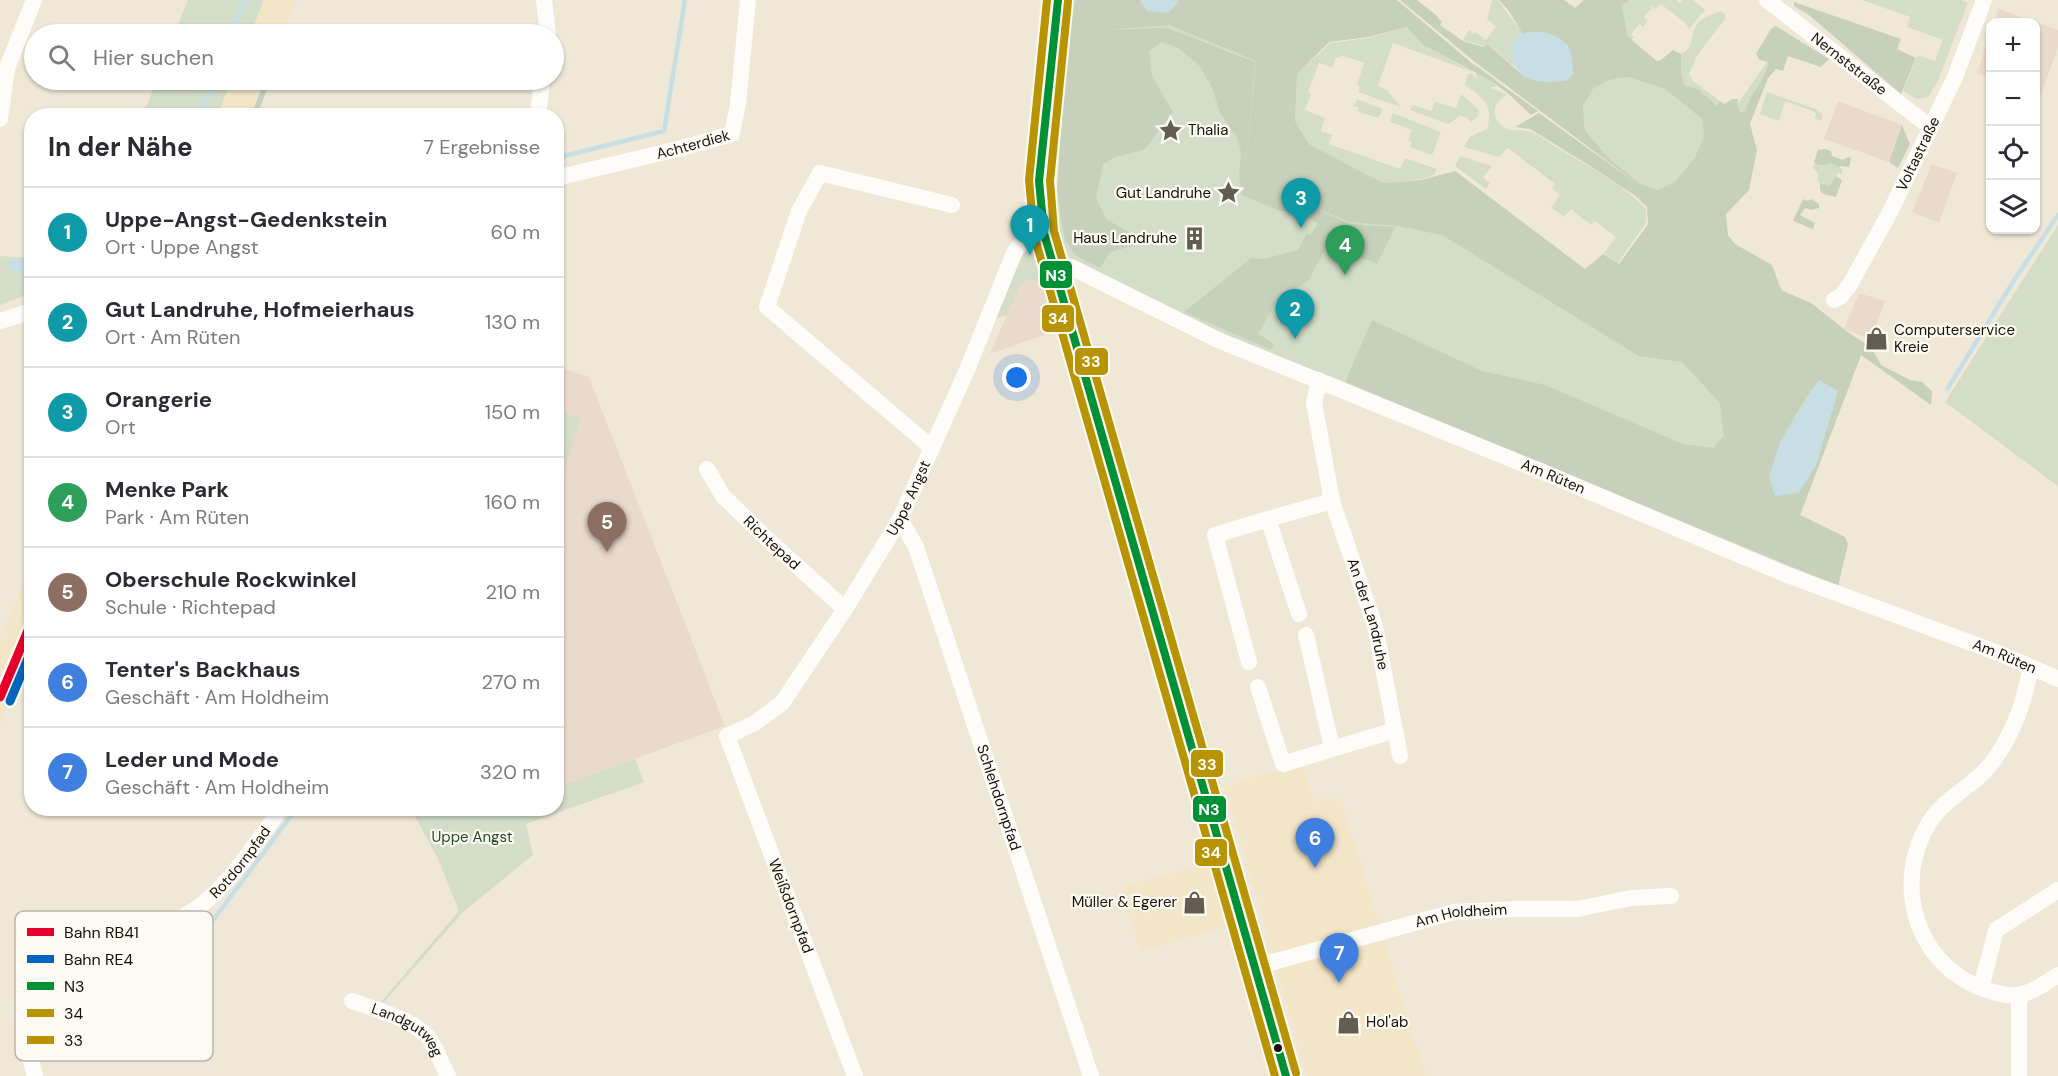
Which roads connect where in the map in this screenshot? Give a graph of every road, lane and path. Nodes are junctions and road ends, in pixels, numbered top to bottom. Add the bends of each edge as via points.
1 (34, 0) edge
2 (544, 0) edge
3 (748, 0) edge
4 (1058, 0) edge
5 (1767, 0) edge
6 (1984, 0) edge
7 (24, 24) edge
8 (547, 24) edge
9 (24, 25) edge
10 (541, 90) edge
11 (539, 108) edge
12 (0, 119) edge
13 (1930, 127) junction
14 (564, 176) edge
15 (952, 205) dead end
16 (1044, 233) junction
17 (1053, 267) junction
18 (1834, 300) dead end
19 (24, 313) edge
20 (0, 321) edge
21 (1319, 380) junction
22 (932, 448) junction
23 (707, 469) dead end
24 (1332, 501) junction
25 (900, 519) junction
26 (1268, 519) junction
27 (845, 609) junction
28 (1299, 614) dead end
29 (1306, 635) dead end
30 (1250, 662) dead end
31 (2031, 667) junction
32 (2058, 679) edge
33 (1258, 687) dead end
34 (1395, 730) junction
35 (727, 736) joint
36 (1332, 748) junction
37 (1400, 756) dead end
38 (275, 816) edge
39 (2058, 890) edge
40 (1671, 896) dead end
41 (190, 911) edge
42 (1256, 967) junction
43 (2058, 975) edge
44 (1981, 988) junction
45 (2019, 996) junction
46 (352, 1001) dead end
47 (31, 1061) edge
48 (35, 1076) edge
49 (448, 1076) edge
50 (855, 1076) edge
51 (1091, 1076) edge
52 (1287, 1076) edge
53 (2019, 1076) edge

1 - 7 street
2 - 8 street
3 - 14 street, Achterdiek via 732,134
4 - 16 main road via 1039,181
5 - 13 street, Nernststraße
6 - 13 street, Voltastraße via 1955,77
9 - 12 street via 7,68
10 - 11 street
13 - 18 street, Voltastraße via 1884,225 1845,291
15 - 22 street via 820,173 799,212 767,307
16 - 17 main road
16 - 22 street, Uppe Angst via 1020,243 1014,253
17 - 21 street, Am Rüten via 1071,267 1218,340
17 - 42 main road
19 - 20 street
21 - 24 street, An der Landruhe via 1314,403
21 - 31 street, Am Rüten via 1782,573
22 - 25 street, Uppe Angst
23 - 27 street, Richtepad via 723,496
24 - 26 street
24 - 34 street, An der Landruhe via 1375,626
25 - 27 street, Uppe Angst
25 - 51 street, Schlehdornpfad via 915,547
26 - 28 street
26 - 30 street via 1215,535
27 - 35 street, Uppe Angst via 782,703 755,723
29 - 36 street
31 - 32 street, Am Rüten
31 - 44 street via 2024,702 2008,739 1992,763 1929,822 1916,850 1911,877 1918,926 1931,950 1946,968
33 - 36 street via 1283,764
34 - 36 street
34 - 37 street, An der Landruhe
35 - 50 street, Weißdornpfad
38 - 41 street, Rotdornpfad via 222,885
39 - 44 street via 1996,930
40 - 42 street, Am Holdheim via 1631,898 1577,909 1454,912
42 - 52 main road
43 - 45 street
44 - 45 street via 2003,996
45 - 53 street
46 - 49 street, Landgutweg via 417,1029 431,1040
47 - 48 street, Rotdornpfad

